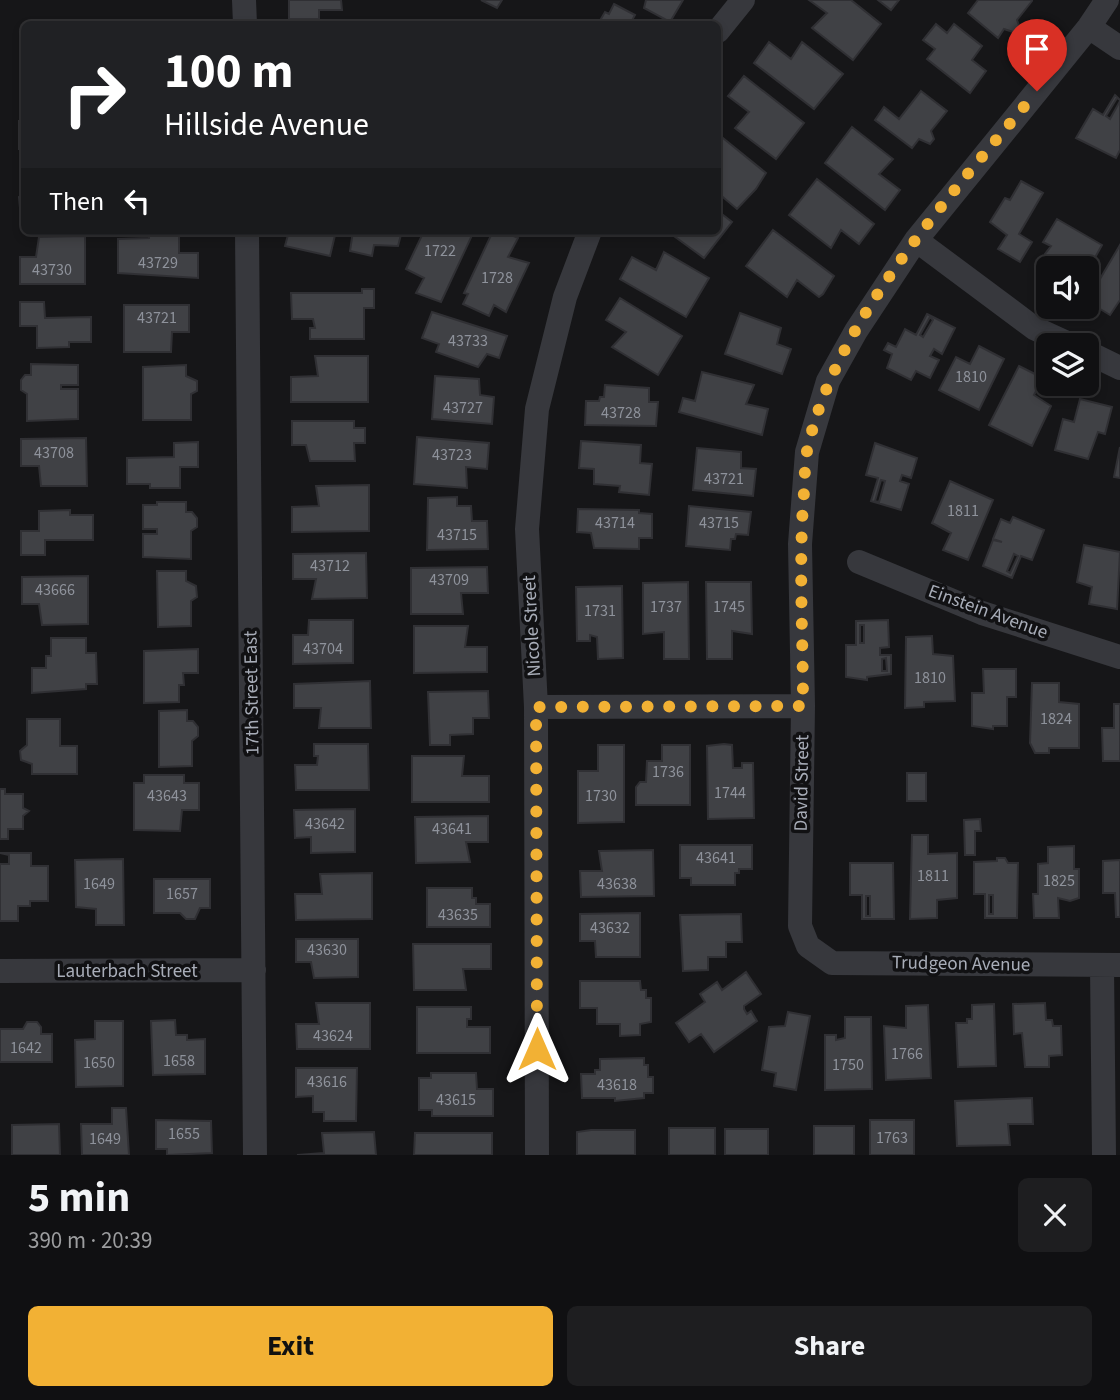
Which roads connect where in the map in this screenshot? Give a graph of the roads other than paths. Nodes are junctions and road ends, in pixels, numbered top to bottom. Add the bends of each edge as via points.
1 (244, 0) edge
2 (743, 0) edge
3 (1107, 0) edge
4 (245, 21) edge
5 (721, 27) edge
6 (1089, 27) junction
7 (1120, 48) edge
8 (247, 235) edge
9 (589, 235) edge
10 (916, 240) junction
11 (1045, 333) edge
12 (1099, 358) edge
13 (1120, 368) edge
14 (859, 562) dead end
15 (1120, 657) edge
16 (803, 706) junction
17 (536, 707) junction
18 (808, 946) joint
19 (1111, 966) edge
20 (254, 970) junction
21 (0, 971) edge
22 (255, 1155) edge
23 (537, 1155) edge
24 (1104, 1155) edge

1 - 4 street
2 - 5 street
3 - 6 street, David Street
6 - 7 street
6 - 10 street, David Street
8 - 20 street, 17th Street East
9 - 17 street, Nicole Street via 565,298 537,409 527,530
10 - 11 street
10 - 16 street, David Street via 828,381 807,452 800,544
12 - 13 street
14 - 15 street, Einstein Avenue via 982,613
16 - 17 street
16 - 18 street, David Street via 800,926
17 - 23 street, Nicole Street
18 - 19 street, Trudgeon Avenue via 832,963
19 - 24 street
20 - 21 street, Lauterbach Street
20 - 22 street, 17th Street East

